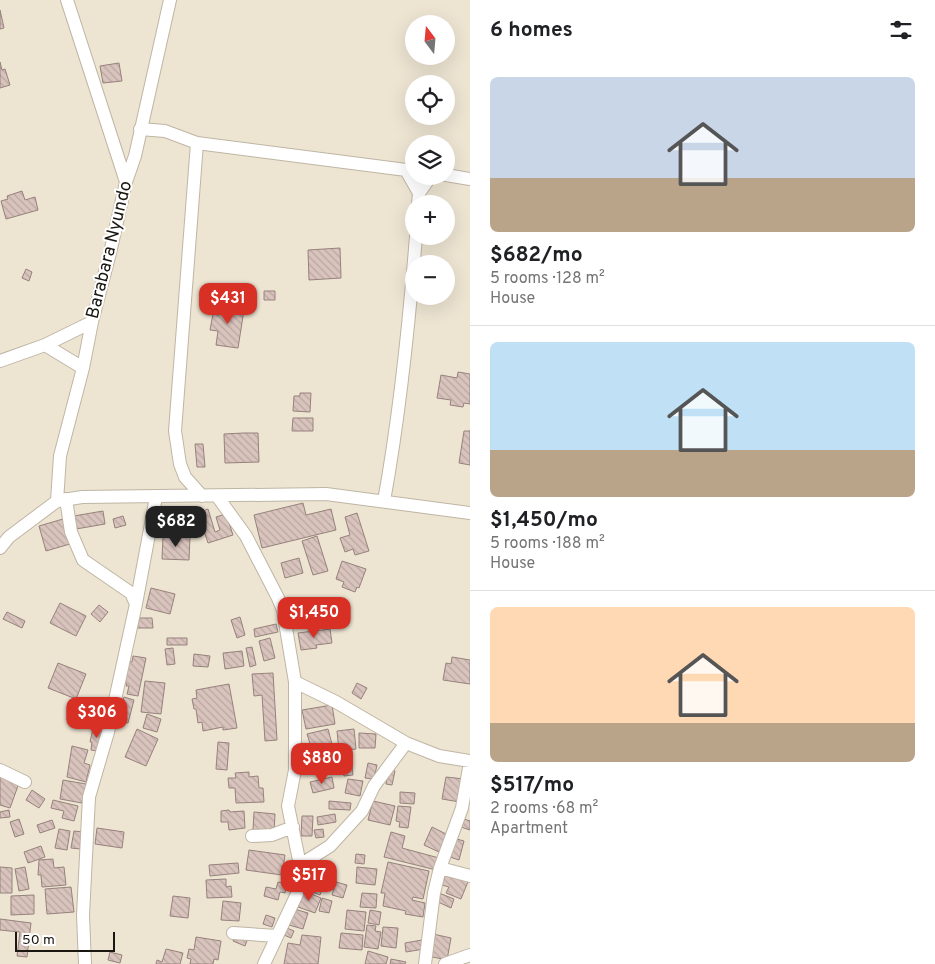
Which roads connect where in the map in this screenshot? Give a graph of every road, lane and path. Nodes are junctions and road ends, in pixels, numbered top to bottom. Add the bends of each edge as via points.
1 (67, 0) edge
2 (170, 0) edge
3 (140, 129) junction
4 (196, 143) junction
5 (405, 170) edge
6 (455, 177) edge
7 (470, 179) edge
8 (126, 182) junction
9 (415, 245) edge
10 (92, 322) junction
11 (45, 344) junction
12 (0, 361) edge
13 (83, 368) junction
14 (202, 496) junction
15 (217, 496) junction
16 (156, 497) junction
17 (61, 500) junction
18 (384, 501) junction
19 (470, 513) edge
20 (0, 548) edge
21 (136, 604) junction
22 (295, 682) junction
23 (406, 743) junction
24 (470, 761) edge
25 (0, 770) edge
26 (25, 782) dead end
27 (293, 827) junction
28 (252, 836) dead end
29 (300, 866) junction
30 (440, 868) junction
31 (470, 876) edge
32 (233, 933) dead end
33 (277, 936) junction
34 (470, 955) edge
35 (85, 964) edge
36 (264, 964) edge
37 (425, 964) edge
38 (445, 964) edge

1 - 8 street
2 - 3 street, Barabara Nyundo
3 - 4 street via 165,131
3 - 8 street, Barabara Nyundo
4 - 5 street
4 - 14 street via 175,431 185,477
6 - 7 street
8 - 10 street, Barabara Nyundo
9 - 18 street via 409,326
10 - 11 street
10 - 13 street, Barabara Nyundo
11 - 12 street
11 - 13 street
13 - 17 street, Barabara Nyundo via 60,456
14 - 15 street
14 - 16 street
15 - 18 street via 326,494
15 - 22 street via 246,536 278,598 283,610
16 - 17 street
16 - 21 street
17 - 20 street via 9,537
17 - 21 street, Barabara Nyundo via 83,560 131,593
18 - 19 street
21 - 35 street via 108,732 88,797 83,915
22 - 23 street
22 - 27 street via 295,770 288,806
23 - 24 street via 439,756
23 - 29 street via 374,786 362,811 330,846
24 - 30 street via 462,808
25 - 26 street
27 - 28 street via 272,835
27 - 29 street
29 - 33 street via 297,894
30 - 31 street
30 - 37 street
32 - 33 street
33 - 36 street
34 - 38 street

